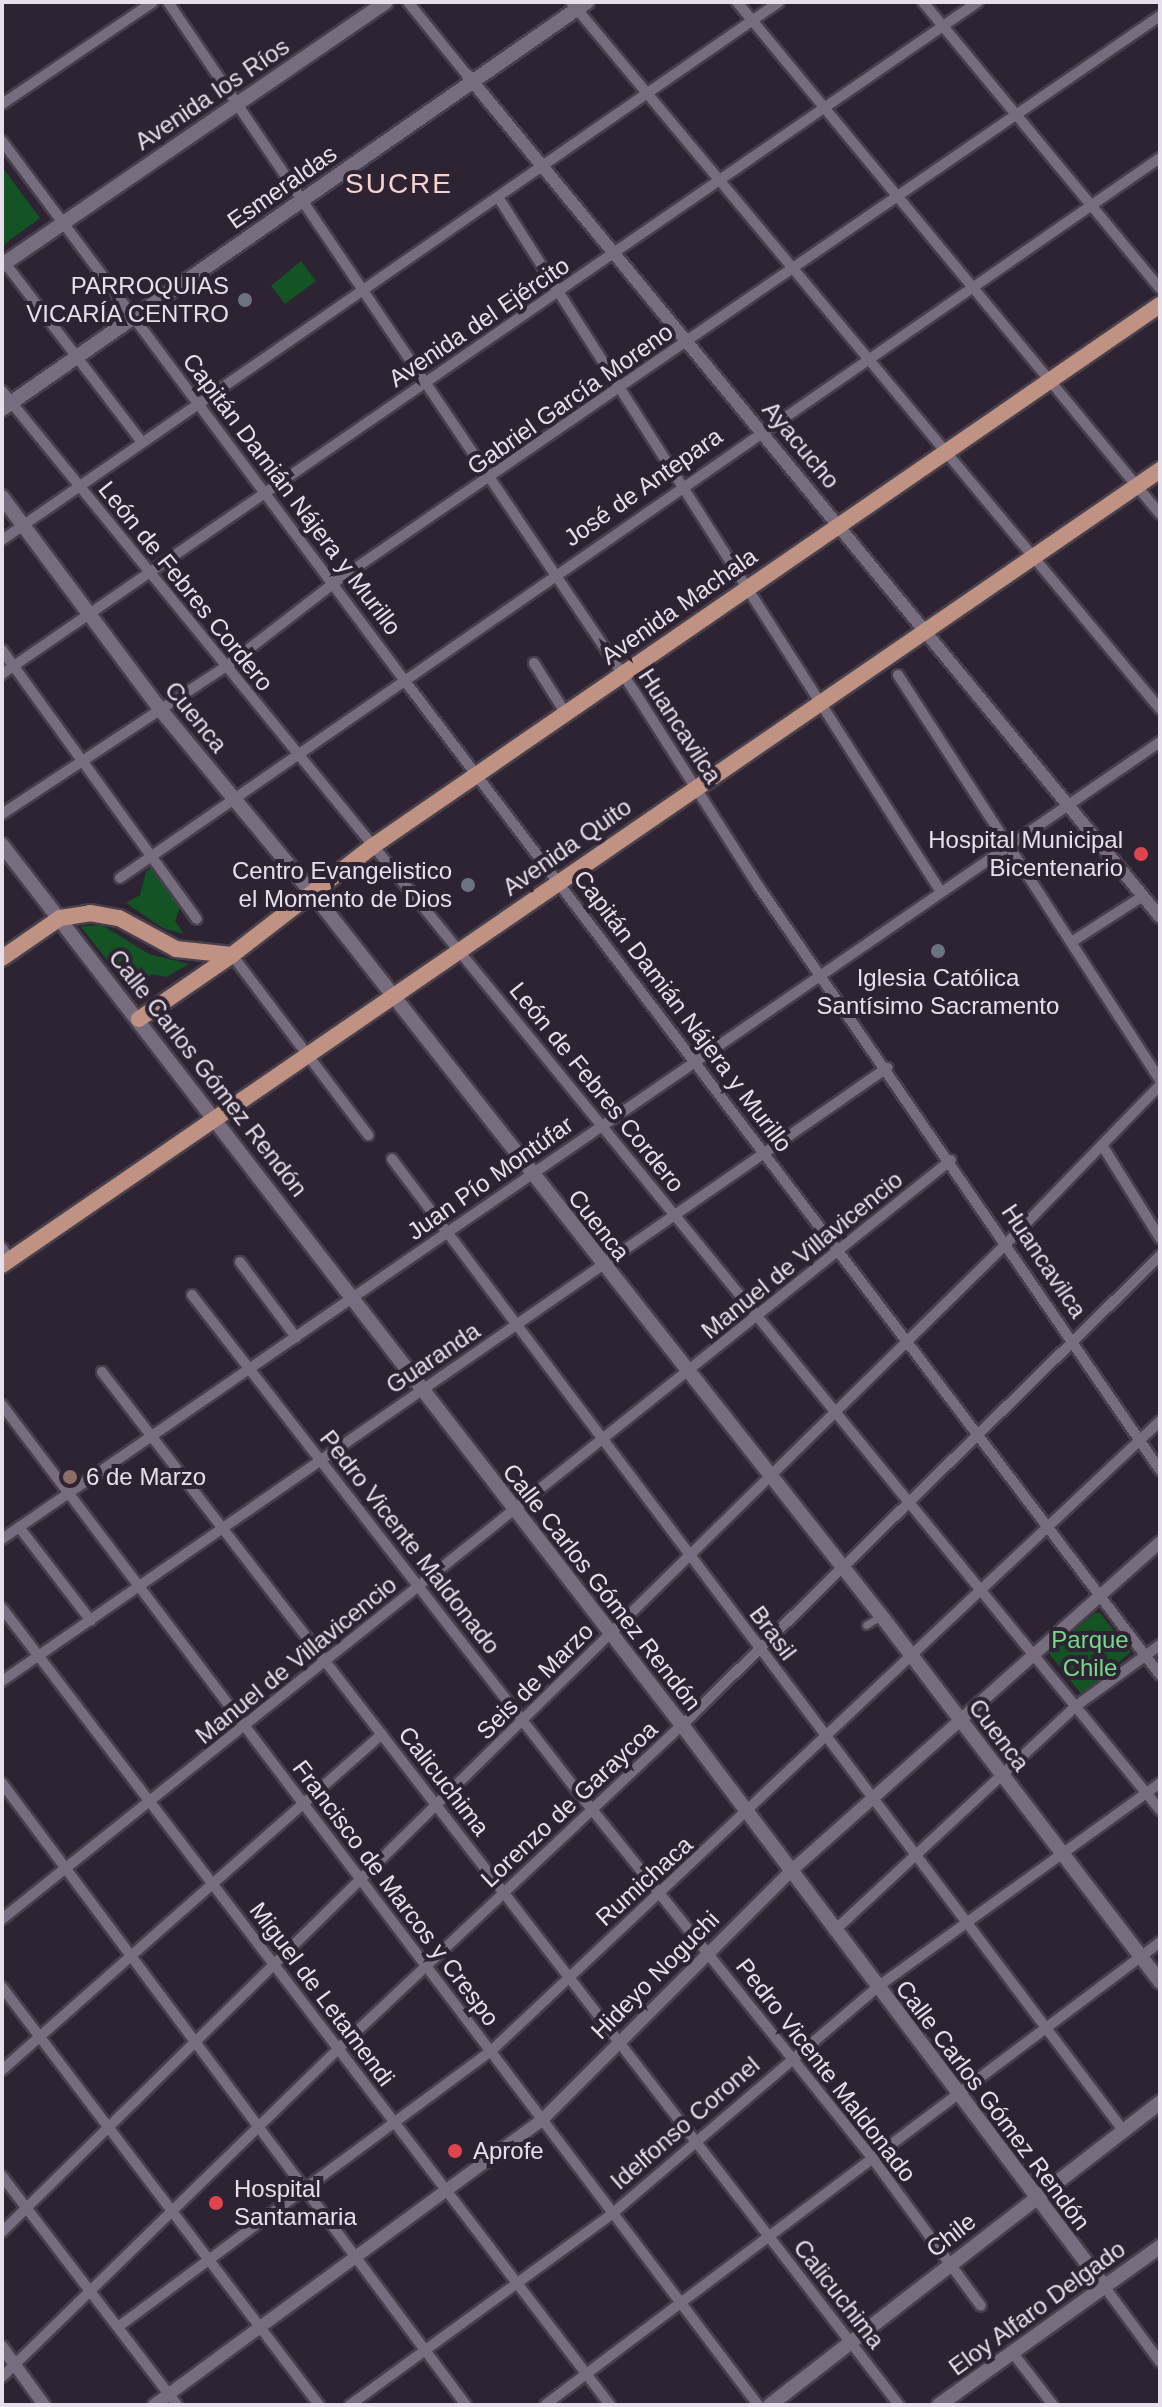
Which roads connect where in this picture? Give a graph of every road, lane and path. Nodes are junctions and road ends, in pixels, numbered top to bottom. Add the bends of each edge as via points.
1 (153, 2) edge
2 (168, 2) edge
3 (371, 2) edge
4 (386, 2) edge
5 (408, 2) edge
6 (737, 2) edge
7 (779, 2) edge
8 (923, 2) edge
9 (978, 2) edge
10 (579, 3) edge
11 (1160, 16) edge
12 (752, 21) junction
13 (942, 26) junction
14 (470, 79) junction
15 (648, 94) junction
16 (236, 99) junction
17 (2, 104) edge
18 (823, 110) junction
19 (1016, 115) junction
20 (2, 141) edge
21 (1160, 158) edge
22 (542, 166) junction
23 (721, 181) junction
24 (498, 197) junction
25 (896, 197) junction
26 (299, 199) junction
27 (1092, 203) junction
28 (63, 221) junction
29 (615, 254) junction
30 (4, 264) edge
31 (794, 271) junction
32 (973, 286) junction
33 (1160, 288) edge
34 (360, 290) junction
35 (558, 293) junction
36 (1160, 305) edge
37 (133, 313) junction
38 (688, 341) junction
39 (74, 352) junction
40 (867, 359) junction
41 (1054, 380) junction
42 (423, 385) junction
43 (619, 389) junction
44 (5, 400) edge
45 (199, 403) junction
46 (763, 433) junction
47 (141, 441) junction
48 (945, 453) junction
49 (1160, 470) edge
50 (489, 480) junction
51 (78, 485) junction
52 (1136, 486) junction
53 (681, 490) junction
54 (264, 491) junction
55 (2, 497) edge
56 (1160, 514) edge
57 (23, 524) junction
58 (839, 524) junction
59 (2, 540) edge
60 (1031, 560) junction
61 (149, 572) junction
62 (554, 578) junction
63 (335, 582) junction
64 (746, 590) junction
65 (91, 612) junction
66 (928, 631) junction
67 (2, 650) edge
68 (534, 663) dead end
69 (228, 665) junction
70 (14, 666) junction
71 (2, 674) edge
72 (623, 675) junction
73 (898, 675) dead end
74 (405, 681) junction
75 (818, 704) junction
76 (159, 708) junction
77 (1160, 709) edge
78 (566, 714) junction
79 (1160, 742) edge
80 (294, 754) junction
81 (84, 762) junction
82 (478, 774) junction
83 (697, 787) junction
84 (232, 796) junction
85 (1069, 804) junction
86 (2, 814) edge
87 (1010, 844) junction
88 (2, 845) edge
89 (373, 846) junction
90 (151, 852) junction
91 (120, 878) dead end
92 (559, 881) junction
93 (941, 892) junction
94 (313, 894) junction
95 (1143, 896) junction
96 (1160, 917) edge
97 (60, 918) junction
98 (197, 919) dead end
99 (1073, 941) junction
100 (460, 950) junction
101 (232, 955) junction
102 (2, 958) edge
103 (823, 976) junction
104 (392, 996) junction
105 (139, 1019) junction
106 (309, 1055) junction
107 (698, 1062) junction
108 (887, 1068) junction
109 (1160, 1082) edge
110 (216, 1119) junction
111 (602, 1124) junction
112 (368, 1135) dead end
113 (1102, 1145) junction
114 (768, 1153) junction
115 (392, 1159) dead end
116 (951, 1160) junction
117 (530, 1173) junction
118 (677, 1216) junction
119 (447, 1234) junction
120 (1160, 1238) edge
121 (1006, 1244) junction
122 (835, 1251) junction
123 (1160, 1256) edge
124 (5, 1257) edge
125 (240, 1262) dead end
126 (603, 1266) junction
127 (192, 1295) dead end
128 (352, 1299) junction
129 (758, 1316) junction
130 (517, 1326) junction
131 (296, 1337) junction
132 (904, 1340) junction
133 (1074, 1341) junction
134 (248, 1371) junction
135 (102, 1372) dead end
136 (688, 1372) junction
137 (420, 1390) junction
138 (2, 1405) edge
139 (835, 1411) junction
140 (1160, 1421) edge
141 (976, 1435) junction
142 (154, 1438) junction
143 (603, 1440) junction
144 (1140, 1441) junction
145 (320, 1461) junction
146 (1160, 1470) edge
147 (769, 1476) junction
148 (66, 1495) junction
149 (910, 1502) junction
150 (515, 1511) junction
151 (19, 1527) junction
152 (223, 1527) junction
153 (1047, 1527) junction
154 (2, 1539) edge
155 (1160, 1542) edge
156 (690, 1556) junction
157 (843, 1569) junction
158 (139, 1587) junction
159 (420, 1587) junction
160 (980, 1589) junction
161 (1098, 1596) junction
162 (2, 1608) edge
163 (881, 1616) junction
164 (91, 1621) junction
165 (866, 1625) dead end
166 (612, 1634) junction
167 (1160, 1645) edge
168 (760, 1649) junction
169 (1033, 1654) junction
170 (39, 1656) junction
171 (911, 1656) junction
172 (1145, 1656) junction
173 (326, 1662) junction
174 (1160, 1675) edge
175 (2, 1681) edge
176 (1076, 1706) junction
177 (960, 1720) junction
178 (524, 1721) junction
179 (682, 1725) junction
180 (245, 1727) junction
181 (382, 1734) junction
182 (825, 1735) junction
183 (1003, 1776) junction
184 (2, 1783) edge
185 (1160, 1783) edge
186 (1146, 1793) junction
187 (872, 1797) junction
188 (150, 1802) junction
189 (303, 1804) junction
190 (438, 1806) junction
191 (593, 1810) junction
192 (1160, 1810) edge
193 (747, 1813) junction
194 (1062, 1854) junction
195 (915, 1855) junction
196 (66, 1869) junction
197 (791, 1871) junction
198 (362, 1882) junction
199 (213, 1884) junction
200 (504, 1892) junction
201 (659, 1894) junction
202 (2, 1919) edge
203 (966, 1922) junction
204 (834, 1931) junction
205 (1160, 1942) edge
206 (707, 1953) junction
207 (132, 1956) junction
208 (1141, 1956) junction
209 (275, 1965) junction
210 (427, 1967) junction
211 (569, 1976) junction
212 (1160, 1981) edge
213 (2, 1987) edge
214 (876, 1988) junction
215 (1046, 2028) junction
216 (40, 2036) junction
217 (620, 2042) junction
218 (195, 2044) junction
219 (338, 2049) junction
220 (490, 2052) junction
221 (791, 2057) junction
222 (2, 2070) edge
223 (958, 2094) junction
224 (1160, 2102) edge
225 (542, 2120) junction
226 (396, 2124) junction
227 (109, 2128) junction
228 (1123, 2130) junction
229 (259, 2132) junction
230 (695, 2140) junction
231 (873, 2159) junction
232 (2, 2176) edge
233 (304, 2192) junction
234 (448, 2193) junction
235 (1036, 2198) junction
236 (26, 2208) junction
237 (172, 2212) junction
238 (613, 2213) junction
239 (2, 2232) edge
240 (771, 2239) junction
241 (1160, 2247) edge
242 (355, 2259) junction
243 (209, 2261) junction
244 (949, 2262) junction
245 (517, 2283) junction
246 (1104, 2286) junction
247 (91, 2293) junction
248 (682, 2304) junction
249 (981, 2306) dead end
250 (118, 2327) junction
251 (261, 2328) junction
252 (852, 2343) junction
253 (2, 2347) edge
254 (425, 2351) junction
255 (1012, 2352) junction
256 (1160, 2362) edge
257 (15, 2365) junction
258 (587, 2375) junction
259 (2, 2377) edge
260 (173, 2400) edge
261 (44, 2405) edge
262 (154, 2405) edge
263 (319, 2405) edge
264 (350, 2405) edge
265 (466, 2405) edge
266 (545, 2405) edge
267 (610, 2405) edge
268 (758, 2405) edge
269 (770, 2405) edge
270 (899, 2405) edge
271 (939, 2405) edge
272 (1053, 2405) edge

1 - 17 street
2 - 16 street, Huancavilca
3 - 16 main road, Avenida los Ríos
4 - 16 main road, Avenida los Ríos
5 - 14 street, Ayacucho
6 - 12 street
7 - 12 street
8 - 13 street
9 - 13 street, Avenida del Ejército
10 - 14 main road, Esmeraldas
10 - 15 street
11 - 19 street, Gabriel García Moreno
12 - 15 street
12 - 18 street
13 - 18 street, Avenida del Ejército
13 - 19 street
14 - 22 street, Ayacucho
14 - 26 main road, Esmeraldas
15 - 22 street
15 - 23 street
16 - 26 street, Huancavilca
16 - 28 main road, Avenida los Ríos
18 - 23 street, Avenida del Ejército
18 - 25 street
19 - 25 street, Gabriel García Moreno
19 - 27 street
20 - 28 street, Capitán Damián Nájera y Murillo
21 - 27 street, José de Antepara
22 - 24 street
22 - 29 street, Ayacucho
23 - 29 street, Avenida del Ejército
23 - 31 street
24 - 34 street
24 - 35 street
25 - 31 street, Gabriel García Moreno
25 - 32 street
26 - 34 street, Huancavilca
26 - 37 main road, Esmeraldas
27 - 32 street, José de Antepara
27 - 33 street
28 - 30 main road, Avenida los Ríos
28 - 37 street, Capitán Damián Nájera y Murillo
29 - 35 street, Avenida del Ejército
29 - 38 street, Ayacucho
30 - 39 street
31 - 38 street, Gabriel García Moreno
31 - 40 street
32 - 40 street, José de Antepara
32 - 41 street
34 - 42 street, Huancavilca
34 - 45 street
35 - 42 street, Avenida del Ejército
35 - 43 street
36 - 41 main road, Avenida Machala
37 - 39 main road, Esmeraldas
37 - 45 street, Capitán Damián Nájera y Murillo
38 - 43 street, Gabriel García Moreno
38 - 46 street, Ayacucho
39 - 44 main road, Esmeraldas
39 - 47 street
40 - 46 street, José de Antepara
40 - 48 street
41 - 48 main road, Avenida Machala
41 - 52 street
42 - 50 street, Huancavilca
42 - 54 street, Avenida del Ejército
43 - 50 street, Gabriel García Moreno
43 - 53 street
44 - 51 street, León de Febres Cordero
45 - 47 street
45 - 54 street, Capitán Damián Nájera y Murillo
46 - 53 street, José de Antepara
46 - 58 street, Ayacucho
47 - 51 street
48 - 58 main road, Avenida Machala
48 - 60 street
49 - 52 main road, Avenida Quito
50 - 62 street, Huancavilca
50 - 63 street, Gabriel García Moreno
51 - 57 street
51 - 61 street, León de Febres Cordero
52 - 56 street
52 - 60 main road, Avenida Quito
53 - 62 street, José de Antepara
53 - 64 street
54 - 61 street, Avenida del Ejército
54 - 63 street, Capitán Damián Nájera y Murillo
55 - 57 main road, Cuenca
57 - 59 street
57 - 65 main road, Cuenca
58 - 64 main road, Avenida Machala
58 - 66 street, Ayacucho
60 - 66 main road, Avenida Quito
60 - 77 street
61 - 65 street, Avenida del Ejército
61 - 69 street, León de Febres Cordero
62 - 72 street, Huancavilca
62 - 74 street, José de Antepara
63 - 69 street, Gabriel García Moreno
63 - 74 street, Capitán Damián Nájera y Murillo
64 - 72 main road, Avenida Machala
64 - 75 street
65 - 70 street, Avenida del Ejército
65 - 76 main road, Cuenca
66 - 75 main road, Avenida Quito
66 - 85 street, Ayacucho
67 - 70 street
68 - 78 street
69 - 76 street, Gabriel García Moreno
69 - 80 street, León de Febres Cordero
70 - 71 street, Avenida del Ejército
70 - 81 street
72 - 78 main road, Avenida Machala
72 - 83 street, Huancavilca
73 - 87 street
74 - 80 street, José de Antepara
74 - 82 street, Capitán Damián Nájera y Murillo
75 - 83 main road, Avenida Quito
75 - 93 street
76 - 81 street, Gabriel García Moreno
76 - 84 main road, Cuenca
78 - 82 main road, Avenida Machala
79 - 85 street, Juan Pío Montúfar
80 - 84 street, José de Antepara
80 - 89 street, León de Febres Cordero
81 - 86 street, Gabriel García Moreno
81 - 90 street
82 - 89 main road, Avenida Machala
82 - 92 street, Capitán Damián Nájera y Murillo
83 - 92 main road, Avenida Quito
83 - 103 street, Huancavilca
84 - 90 street, José de Antepara
84 - 94 main road, Cuenca
85 - 87 street, Juan Pío Montúfar
85 - 95 street, Ayacucho
87 - 93 street, Juan Pío Montúfar
87 - 99 street
88 - 97 main road, Calle Carlos Gómez Rendón
89 - 94 main road, Avenida Machala
89 - 100 street, León de Febres Cordero
90 - 91 street, José de Antepara
90 - 98 street
92 - 100 main road, Avenida Quito
92 - 107 street, Capitán Damián Nájera y Murillo
93 - 103 street, Juan Pío Montúfar
94 - 101 main road, Avenida Machala
94 - 104 main road, Cuenca
95 - 96 street, Ayacucho
95 - 99 street
97 - 101 main road via 104,914 176,949
97 - 102 main road
97 - 105 main road, Calle Carlos Gómez Rendón
99 - 109 street
100 - 104 main road, Avenida Quito
100 - 111 street, León de Febres Cordero
101 - 105 main road, Avenida Machala
101 - 106 street
103 - 107 street, Juan Pío Montúfar
103 - 108 street, Huancavilca
104 - 106 main road, Avenida Quito
104 - 117 main road, Cuenca
105 - 110 main road, Calle Carlos Gómez Rendón
106 - 110 main road, Avenida Quito
106 - 112 street
107 - 111 street, Juan Pío Montúfar
107 - 114 street, Capitán Damián Nájera y Murillo
108 - 114 street, Guaranda
108 - 116 street, Huancavilca
109 - 113 street, Seis de Marzo
110 - 124 main road, Avenida Quito
110 - 128 main road, Calle Carlos Gómez Rendón
111 - 117 street, Juan Pío Montúfar
111 - 118 street, León de Febres Cordero
113 - 120 street
113 - 121 street, Seis de Marzo
114 - 118 street, Guaranda
114 - 122 street, Capitán Damián Nájera y Murillo
115 - 119 street, Brasil
116 - 121 street, Huancavilca
116 - 122 street, Manuel de Villavicencio
117 - 119 street, Juan Pío Montúfar
117 - 126 main road, Cuenca
118 - 126 street, Guaranda
118 - 129 street, León de Febres Cordero
119 - 128 street, Juan Pío Montúfar
119 - 130 street, Brasil
121 - 132 street, Seis de Marzo
121 - 133 street, Huancavilca
122 - 129 street, Manuel de Villavicencio
122 - 132 street, Capitán Damián Nájera y Murillo
123 - 133 street, Lorenzo de Garaycoa
125 - 131 street
126 - 130 street, Guaranda
126 - 136 main road, Cuenca
127 - 134 street, Pedro Vicente Maldonado
128 - 131 street, Juan Pío Montúfar
128 - 137 main road, Calle Carlos Gómez Rendón
129 - 136 street, Manuel de Villavicencio
129 - 139 street, León de Febres Cordero
130 - 137 street, Guaranda
130 - 143 street, Brasil
131 - 134 street, Juan Pío Montúfar
132 - 139 street, Seis de Marzo
132 - 141 street, Capitán Damián Nájera y Murillo
133 - 141 street, Lorenzo de Garaycoa
133 - 144 street, Huancavilca
134 - 142 street, Juan Pío Montúfar
134 - 145 street, Pedro Vicente Maldonado
135 - 142 street, Calicuchima
136 - 143 street, Manuel de Villavicencio
136 - 147 main road, Cuenca
137 - 145 street, Guaranda
137 - 150 main road, Calle Carlos Gómez Rendón
138 - 148 street, Francisco de Marcos y Crespo
139 - 147 street, Seis de Marzo
139 - 149 street, León de Febres Cordero
140 - 144 street, Rumichaca
141 - 149 street, Lorenzo de Garaycoa
141 - 153 street, Capitán Damián Nájera y Murillo
142 - 148 street, Juan Pío Montúfar
142 - 152 street, Calicuchima
143 - 150 street, Manuel de Villavicencio
143 - 156 street, Brasil
144 - 146 street, Huancavilca
144 - 153 street, Rumichaca
145 - 152 street, Guaranda
145 - 159 street, Pedro Vicente Maldonado
147 - 156 street, Seis de Marzo
147 - 157 main road, Cuenca
148 - 151 street, Juan Pío Montúfar
148 - 158 street, Francisco de Marcos y Crespo
149 - 157 street, Lorenzo de Garaycoa
149 - 160 street, León de Febres Cordero
150 - 159 street, Manuel de Villavicencio
150 - 166 main road, Calle Carlos Gómez Rendón
151 - 154 street, Juan Pío Montúfar
151 - 164 street
152 - 158 street, Guaranda
152 - 173 street, Calicuchima
153 - 160 street, Rumichaca
153 - 161 street, Capitán Damián Nájera y Murillo
155 - 161 street, Hideyo Noguchi
156 - 166 street, Seis de Marzo
156 - 168 street, Brasil
157 - 163 main road, Cuenca
157 - 168 street, Lorenzo de Garaycoa
158 - 164 street, Guaranda
158 - 180 street, Francisco de Marcos y Crespo
159 - 173 street, Manuel de Villavicencio
159 - 178 street, Pedro Vicente Maldonado
160 - 169 street, León de Febres Cordero
160 - 171 street, Rumichaca
161 - 169 street, Hideyo Noguchi
161 - 172 street, Capitán Damián Nájera y Murillo
162 - 170 street, Miguel de Letamendi
163 - 165 street
163 - 171 main road, Cuenca
164 - 170 street, Guaranda
166 - 178 street, Seis de Marzo
166 - 179 main road, Calle Carlos Gómez Rendón
167 - 172 street
168 - 179 street, Lorenzo de Garaycoa
168 - 182 street, Brasil
169 - 176 street, León de Febres Cordero
169 - 177 street, Hideyo Noguchi
170 - 175 street, Guaranda
170 - 188 street, Miguel de Letamendi
171 - 177 main road, Cuenca
171 - 182 street, Rumichaca
172 - 174 street, Capitán Damián Nájera y Murillo
172 - 176 street
173 - 180 street, Manuel de Villavicencio
173 - 181 street, Calicuchima
176 - 183 street
176 - 186 street, León de Febres Cordero
177 - 183 main road, Cuenca
177 - 187 street, Hideyo Noguchi
178 - 190 street, Seis de Marzo
178 - 191 street, Pedro Vicente Maldonado
179 - 191 street, Lorenzo de Garaycoa
179 - 193 main road, Calle Carlos Gómez Rendón
180 - 188 street, Manuel de Villavicencio
180 - 189 street, Francisco de Marcos y Crespo
181 - 189 street
181 - 190 street, Calicuchima
182 - 187 street, Brasil
182 - 193 street, Rumichaca
183 - 194 main road, Cuenca
183 - 195 street
184 - 196 street
185 - 186 street, Idelfonso Coronel
186 - 192 street, León de Febres Cordero
186 - 194 street, Idelfonso Coronel
187 - 195 street, Brasil
187 - 197 street, Hideyo Noguchi
188 - 196 street, Manuel de Villavicencio
188 - 199 street, Miguel de Letamendi
189 - 198 street, Francisco de Marcos y Crespo
189 - 199 street
190 - 198 street, Seis de Marzo
190 - 200 street, Calicuchima
191 - 200 street, Lorenzo de Garaycoa
191 - 201 street, Pedro Vicente Maldonado
193 - 197 main road, Calle Carlos Gómez Rendón
193 - 201 street, Rumichaca
194 - 203 street, Idelfonso Coronel
194 - 208 main road, Cuenca
195 - 203 street, Brasil
195 - 204 street
196 - 202 street, Manuel de Villavicencio
196 - 207 street
197 - 204 main road, Calle Carlos Gómez Rendón
197 - 206 street, Hideyo Noguchi
198 - 209 street, Seis de Marzo
198 - 210 street, Francisco de Marcos y Crespo
199 - 207 street
199 - 209 street, Miguel de Letamendi
200 - 210 street, Lorenzo de Garaycoa
200 - 211 street, Calicuchima
201 - 206 street, Pedro Vicente Maldonado
201 - 211 street, Rumichaca
203 - 214 street, Idelfonso Coronel
203 - 215 street, Brasil
204 - 214 main road, Calle Carlos Gómez Rendón
205 - 208 street
206 - 217 street, Hideyo Noguchi
206 - 221 street, Pedro Vicente Maldonado
207 - 216 street
207 - 218 street
208 - 212 main road, Cuenca
208 - 215 street
209 - 218 street, Seis de Marzo
209 - 219 street, Miguel de Letamendi
210 - 219 street, Lorenzo de Garaycoa
210 - 220 street, Francisco de Marcos y Crespo
211 - 217 street, Calicuchima
211 - 220 street, Rumichaca
213 - 216 street
214 - 221 street, Idelfonso Coronel
214 - 223 main road, Calle Carlos Gómez Rendón
215 - 223 street
215 - 228 street, Brasil
216 - 222 street
216 - 227 street
217 - 225 street, Hideyo Noguchi
217 - 230 street, Calicuchima
218 - 227 street, Seis de Marzo
218 - 229 street
219 - 226 street, Miguel de Letamendi
219 - 229 street, Lorenzo de Garaycoa
220 - 225 street, Francisco de Marcos y Crespo
220 - 226 street, Rumichaca
221 - 230 street, Idelfonso Coronel
221 - 231 street, Pedro Vicente Maldonado
223 - 231 street
223 - 235 main road, Calle Carlos Gómez Rendón
224 - 228 main road, Chile
225 - 234 street, Hideyo Noguchi
225 - 238 street, Francisco de Marcos y Crespo
226 - 233 street, Rumichaca
226 - 234 street, Miguel de Letamendi
227 - 236 street, Seis de Marzo
227 - 237 street
228 - 235 main road, Chile
229 - 233 street
229 - 237 street, Lorenzo de Garaycoa
230 - 238 street, Idelfonso Coronel
230 - 240 street, Calicuchima
231 - 240 street
231 - 244 street, Pedro Vicente Maldonado
232 - 236 street
233 - 242 street
233 - 243 street, Rumichaca
234 - 242 street, Hideyo Noguchi
234 - 245 street, Miguel de Letamendi
235 - 244 main road, Chile
235 - 246 main road, Calle Carlos Gómez Rendón
236 - 239 street, Seis de Marzo
236 - 247 street
237 - 243 street
237 - 247 street, Lorenzo de Garaycoa
238 - 245 street, Idelfonso Coronel
238 - 248 street, Francisco de Marcos y Crespo
240 - 248 street
240 - 252 street, Calicuchima
241 - 246 main road, Eloy Alfaro Delgado
242 - 251 street, Hideyo Noguchi
242 - 254 street
243 - 250 street, Rumichaca
243 - 251 street
244 - 249 street, Pedro Vicente Maldonado
244 - 252 main road, Chile
245 - 254 street, Idelfonso Coronel
245 - 258 street, Miguel de Letamendi
246 - 255 main road, Eloy Alfaro Delgado
246 - 256 street, Calle Carlos Gómez Rendón
247 - 250 street
247 - 257 street, Lorenzo de Garaycoa
248 - 258 street
248 - 268 street, Francisco de Marcos y Crespo
250 - 260 street
251 - 260 street, Hideyo Noguchi
251 - 263 street
252 - 269 main road, Chile
252 - 270 street, Calicuchima
253 - 257 street
254 - 264 street, Idelfonso Coronel
254 - 265 street
255 - 271 main road, Eloy Alfaro Delgado
255 - 272 street
257 - 259 street, Lorenzo de Garaycoa
257 - 261 street
258 - 266 street
258 - 267 street, Miguel de Letamendi
260 - 262 street, Hideyo Noguchi

